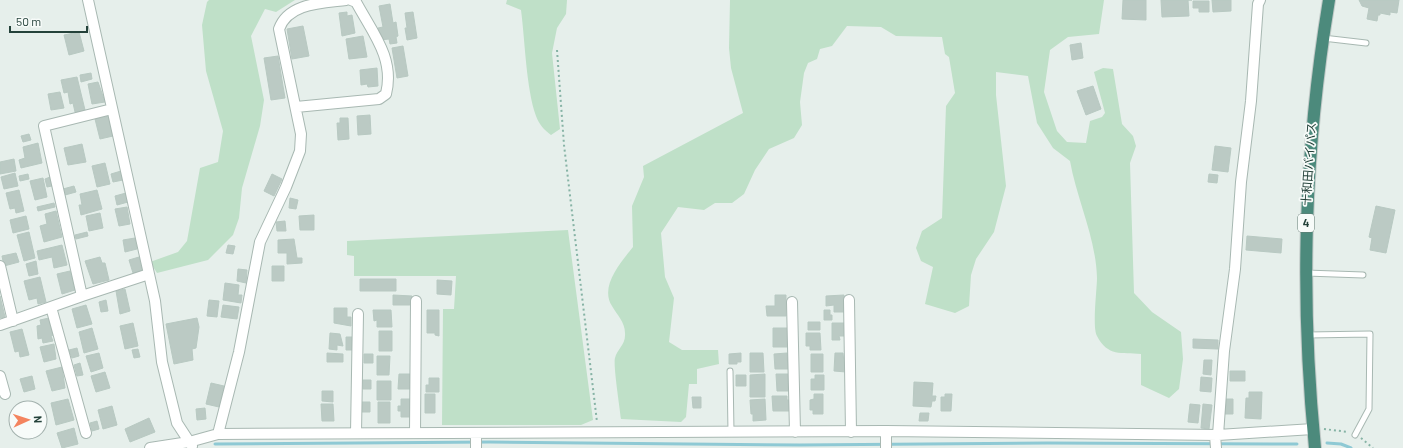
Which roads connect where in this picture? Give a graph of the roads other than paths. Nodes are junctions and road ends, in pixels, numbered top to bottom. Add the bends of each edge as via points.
1 (88, 0) edge
2 (346, 0) edge
3 (351, 0) edge
4 (1260, 0) edge
5 (1329, 0) edge
6 (1322, 38) junction
7 (1366, 44) dead end
8 (296, 107) junction
9 (112, 109) junction
10 (0, 266) edge
11 (1305, 273) junction
12 (149, 274) junction
13 (1363, 275) dead end
14 (82, 296) junction
15 (849, 300) dead end
16 (416, 301) dead end
17 (792, 302) dead end
18 (51, 307) junction
19 (358, 314) dead end
20 (13, 321) junction
21 (0, 325) edge
22 (1307, 335) junction
23 (730, 371) dead end
24 (0, 376) edge
25 (5, 394) dead end
26 (1313, 428) junction
27 (731, 432) junction
28 (795, 432) junction
29 (851, 432) junction
30 (86, 433) dead end
31 (356, 433) junction
32 (415, 433) junction
33 (218, 434) junction
34 (1355, 435) road end
35 (1216, 441) edge
36 (476, 442) edge
37 (886, 442) edge
38 (191, 445) edge
39 (150, 448) edge
40 (1315, 448) edge

1 - 9 street
2 - 8 street via 306,6 290,13 282,21 279,29 282,48
3 - 8 street via 356,2 385,52 389,83 386,94 379,99
4 - 35 street
5 - 6 highway, 十和田バイパス / 4
6 - 7 lane
6 - 11 highway, 十和田バイパス / 4 via 1309,160
8 - 33 street via 301,134 300,152 260,242 239,352
9 - 12 street
9 - 14 street via 44,126
10 - 20 street
11 - 13 lane
11 - 22 highway, 十和田バイパス / 4
12 - 14 street
12 - 38 street via 158,319 162,362 172,406 177,423
14 - 18 street
15 - 29 street
16 - 32 street
17 - 28 street
18 - 20 street
18 - 30 street
19 - 31 street
20 - 21 street
22 - 26 highway, 十和田バイパス / 4
22 - 34 lane via 1370,334 1369,409
23 - 27 lane
24 - 25 street
26 - 35 street
26 - 40 highway, 十和田バイパス / 4
27 - 28 street
27 - 36 street via 599,434
28 - 29 street
29 - 37 street
31 - 32 street
31 - 33 street
32 - 36 street
33 - 38 street
35 - 37 street
38 - 39 street

